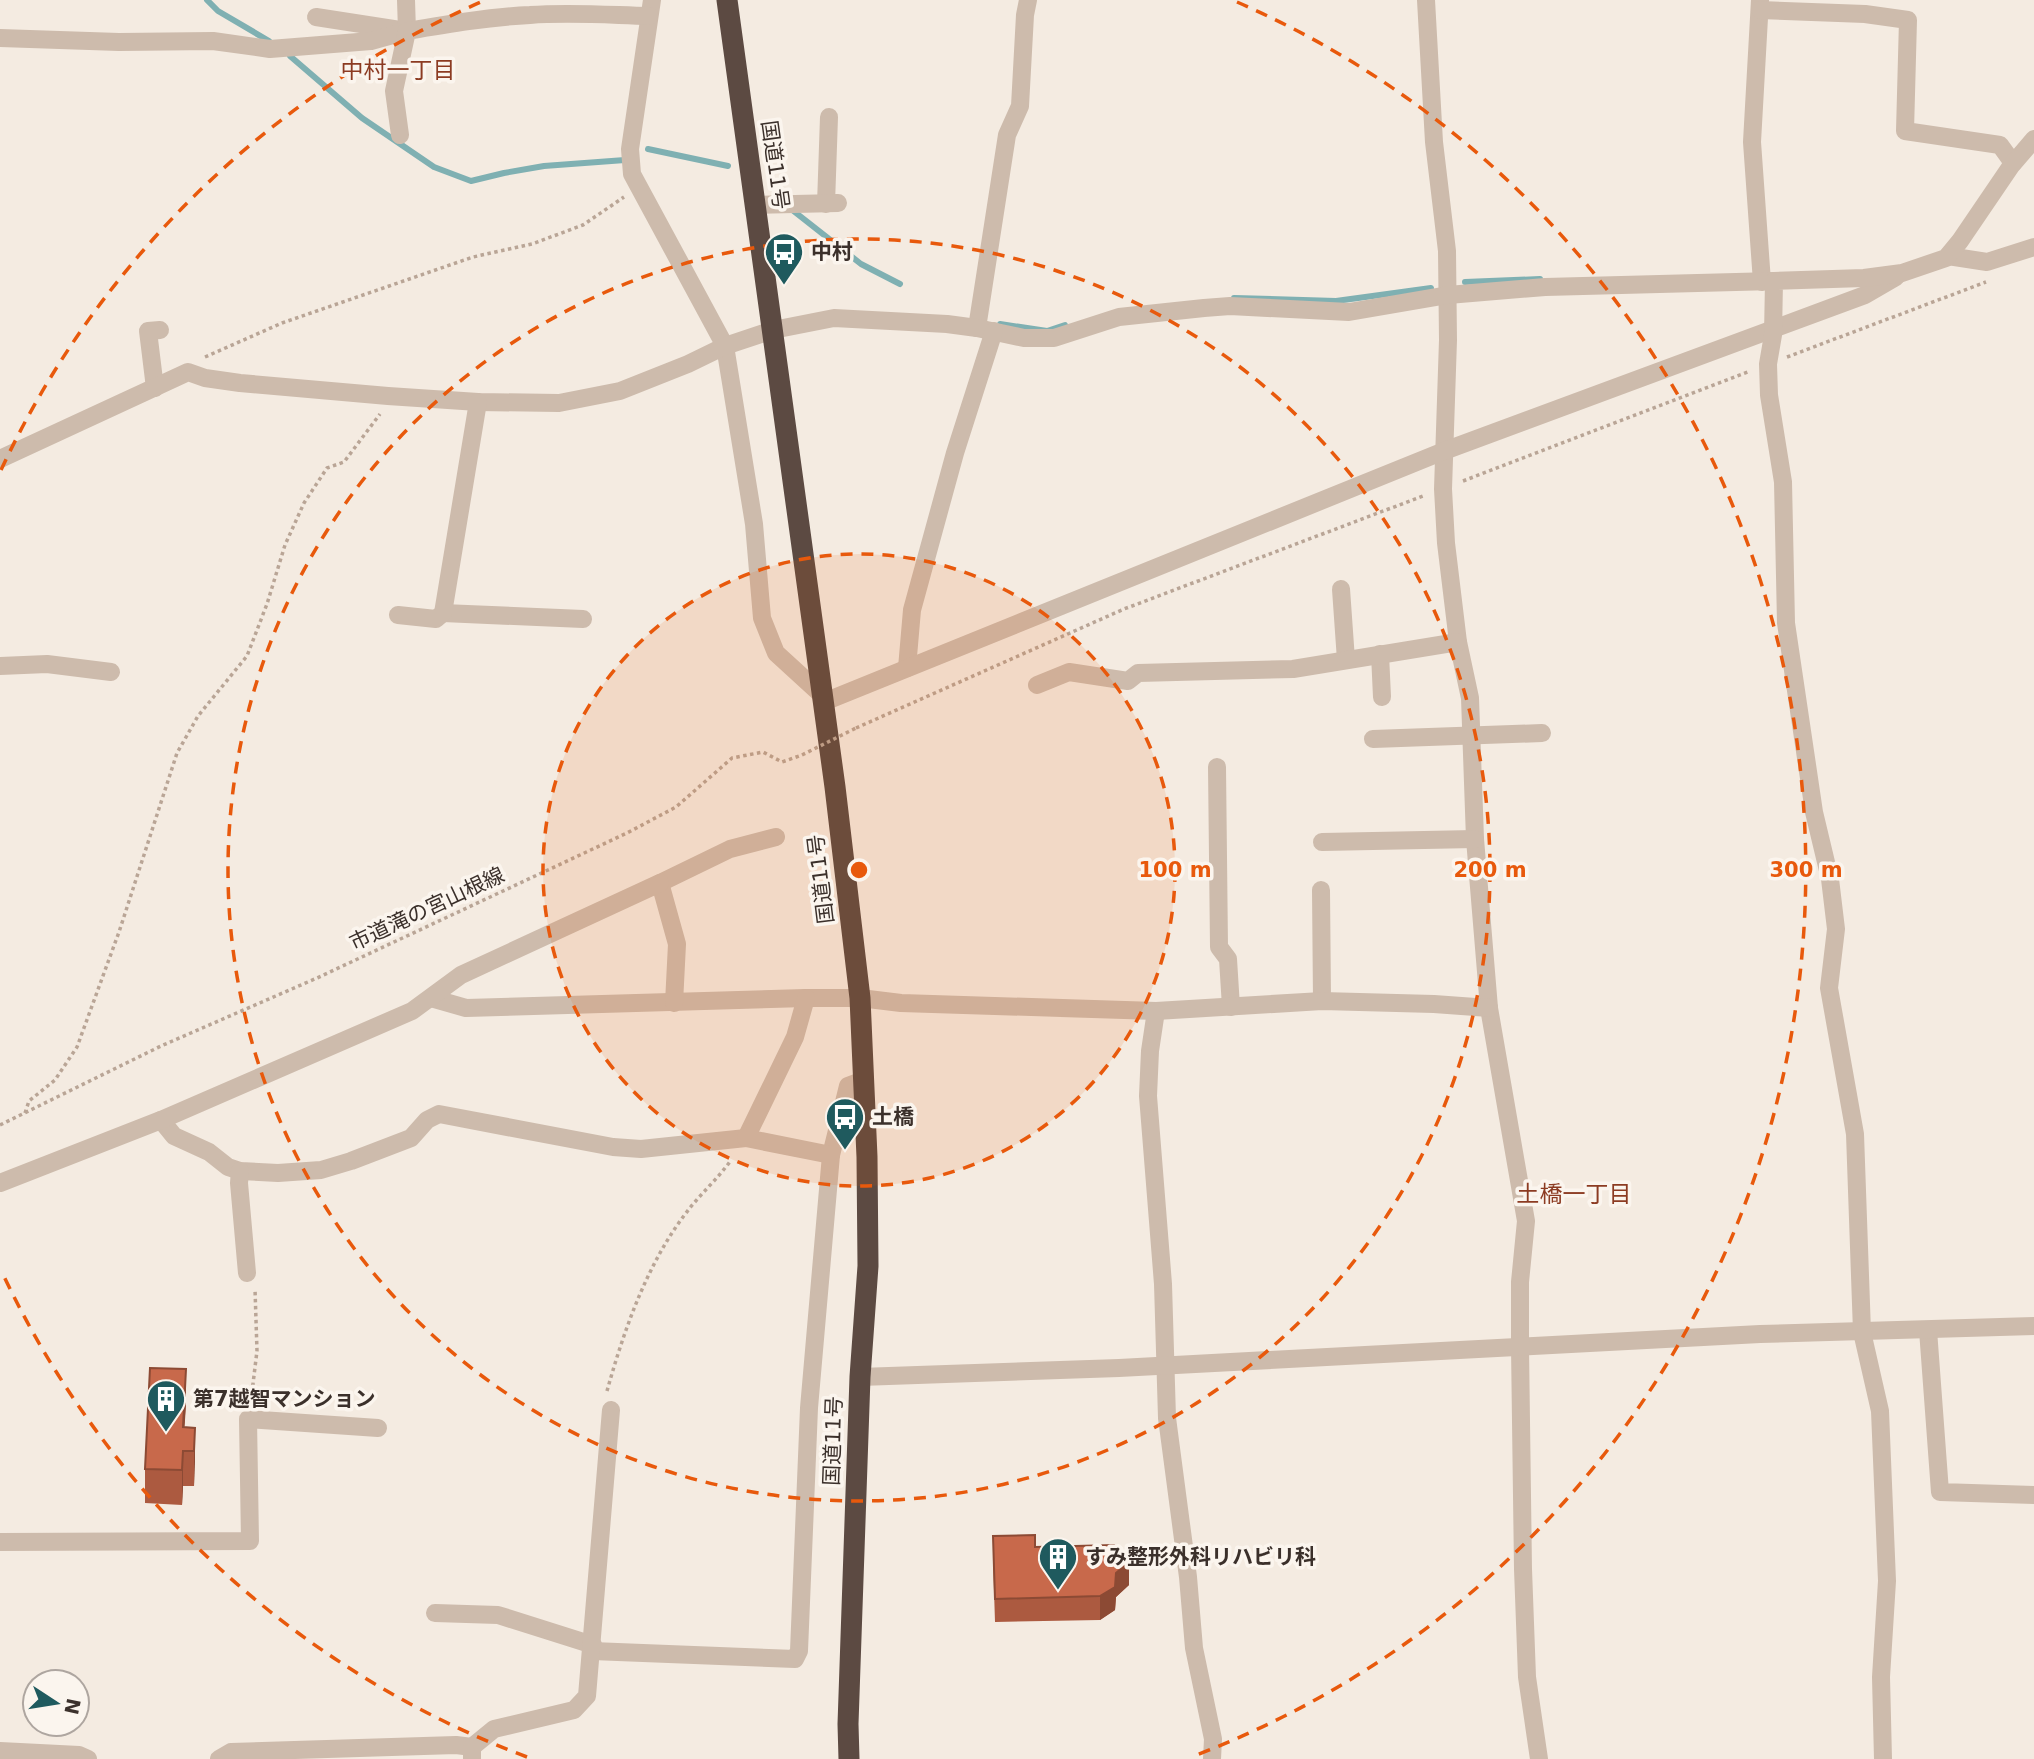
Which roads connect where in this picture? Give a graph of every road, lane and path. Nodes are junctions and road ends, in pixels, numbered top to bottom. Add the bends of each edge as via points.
1 (406, 0) edge
2 (727, 0) edge
3 (1028, 0) edge
4 (1426, 0) edge
5 (1760, 5) edge
6 (650, 8) edge
7 (316, 17) dead end
8 (407, 31) junction
9 (0, 38) edge
10 (829, 117) dead end
11 (400, 135) dead end
12 (2034, 139) edge
13 (2013, 163) junction
14 (639, 187) junction
15 (775, 205) junction
16 (2034, 247) edge
17 (1948, 256) junction
18 (1902, 273) junction
19 (1768, 281) junction
20 (1448, 295) junction
21 (1773, 328) junction
22 (985, 329) junction
23 (160, 330) dead end
24 (773, 330) junction
25 (726, 346) junction
26 (188, 372) junction
27 (155, 388) junction
28 (388, 396) junction
29 (478, 402) junction
30 (1444, 451) junction
31 (0, 459) edge
32 (1341, 589) dead end
33 (443, 613) junction
34 (398, 615) dead end
35 (583, 619) dead end
36 (1458, 642) junction
37 (1380, 654) junction
38 (1346, 660) junction
39 (0, 666) edge
40 (907, 668) junction
41 (111, 672) dead end
42 (1037, 685) dead end
43 (1382, 697) dead end
44 (823, 699) junction
45 (856, 728) dead end
46 (1542, 733) dead end
47 (1472, 735) junction
48 (1373, 739) dead end
49 (1217, 767) dead end
50 (776, 837) dead end
51 (1475, 839) junction
52 (1322, 842) dead end
53 (660, 883) junction
54 (1321, 890) dead end
55 (431, 998) junction
56 (806, 998) junction
57 (860, 998) junction
58 (1322, 1001) junction
59 (674, 1003) junction
60 (1231, 1007) junction
61 (1489, 1008) junction
62 (1156, 1011) junction
63 (864, 1080) junction
64 (25, 1113) junction
65 (161, 1120) junction
66 (0, 1125) edge
67 (746, 1138) junction
68 (831, 1155) junction
69 (240, 1171) junction
70 (0, 1183) edge
71 (247, 1273) joint
72 (2034, 1325) edge
73 (1928, 1330) junction
74 (1862, 1332) junction
75 (1520, 1347) junction
76 (1166, 1365) junction
77 (860, 1377) junction
78 (611, 1410) joint
79 (248, 1419) junction
80 (378, 1428) dead end
81 (2034, 1494) edge
82 (0, 1542) edge
83 (435, 1613) dead end
84 (593, 1648) junction
85 (0, 1751) edge
86 (472, 1753) edge
87 (88, 1759) edge
88 (219, 1759) edge
89 (849, 1759) edge
90 (1212, 1759) edge
91 (1539, 1759) edge
92 (1883, 1759) edge

1 - 8 street
2 - 15 highway, 国道11号
3 - 22 street via 1020,106 1007,135
4 - 20 street
5 - 13 street via 1908,20 1905,131 2000,145
5 - 19 street via 1752,142
6 - 8 street via 475,20
6 - 14 street via 630,149 632,174
7 - 8 street
8 - 9 street via 370,41 270,49 213,41
8 - 11 street via 394,91
10 - 15 street via 832,203
12 - 13 street
13 - 17 street
14 - 25 street
14 - 26 path via 583,225 532,244 473,257 282,323 204,357
15 - 24 highway, 国道11号
16 - 17 street via 1987,262
17 - 18 street
18 - 19 street
18 - 21 street via 1866,295
19 - 20 street via 1545,286
19 - 21 street
20 - 22 street via 1349,312 1230,306 1119,317 1054,338 1024,338
20 - 30 street
21 - 30 street
21 - 74 street via 1769,395 1783,482 1786,623 1836,929 1829,988 1855,1134
22 - 24 street via 834,318
22 - 40 street via 912,610
23 - 27 street via 148,331
24 - 25 street
24 - 44 highway, 国道11号
25 - 29 street via 620,391 559,403
25 - 44 street via 754,524 762,618 776,653
26 - 27 street
26 - 28 street via 240,383
27 - 31 street
28 - 29 street
28 - 64 path via 377,420 344,463 327,468 304,503 247,656 198,716 177,753 77,1047 55,1080 29,1101
29 - 33 street
30 - 36 street via 1445,530
30 - 40 street
32 - 38 street
33 - 34 street via 436,619
33 - 35 street
36 - 37 street
36 - 47 street via 1470,698
37 - 38 street
37 - 43 street
38 - 42 street via 1293,669 1138,673 1128,681 1069,672
39 - 41 street via 47,664
40 - 44 street
44 - 57 highway, 国道11号
45 - 64 path, 市道滝の宮山根線, bridge via 782,762 763,752 732,758 676,807 626,833
46 - 47 street
47 - 48 street
47 - 51 street
49 - 60 street via 1219,947 1228,959
50 - 53 street via 730,849
51 - 52 street
51 - 61 street
53 - 55 street via 461,975
53 - 59 street via 677,944
54 - 58 street
55 - 59 street via 466,1008
55 - 65 street via 387,1023
56 - 57 street
56 - 59 street
56 - 67 street via 795,1037
57 - 62 street
57 - 63 highway, 国道11号
58 - 60 street
58 - 61 street
60 - 62 street
61 - 75 street via 1526,1221
62 - 76 street via 1148,1096
63 - 68 street via 848,1086
63 - 77 highway, 国道11号 via 868,1266
64 - 66 path, 市道滝の宮山根線
65 - 69 street via 174,1136
65 - 70 street
67 - 68 street
67 - 69 street via 641,1149 613,1147 439,1114 411,1138 321,1170
67 - 78 path via 665,1245 619,1347 602,1409
68 - 84 street via 808,1408 799,1651 795,1659
69 - 71 street
71 - 79 path via 255,1279 257,1351
72 - 73 street
73 - 74 street
73 - 81 street via 1940,1492
74 - 75 street
74 - 92 street via 1880,1410 1888,1581 1881,1677
75 - 76 street
75 - 91 street via 1527,1677
76 - 77 street
76 - 90 street via 1167,1418 1194,1648 1213,1739
77 - 89 highway, 国道11号
78 - 84 street
79 - 80 street
79 - 82 street via 250,1541
83 - 84 street via 498,1615
84 - 86 street via 587,1696 574,1710 494,1729
85 - 87 street
86 - 88 street via 231,1752

